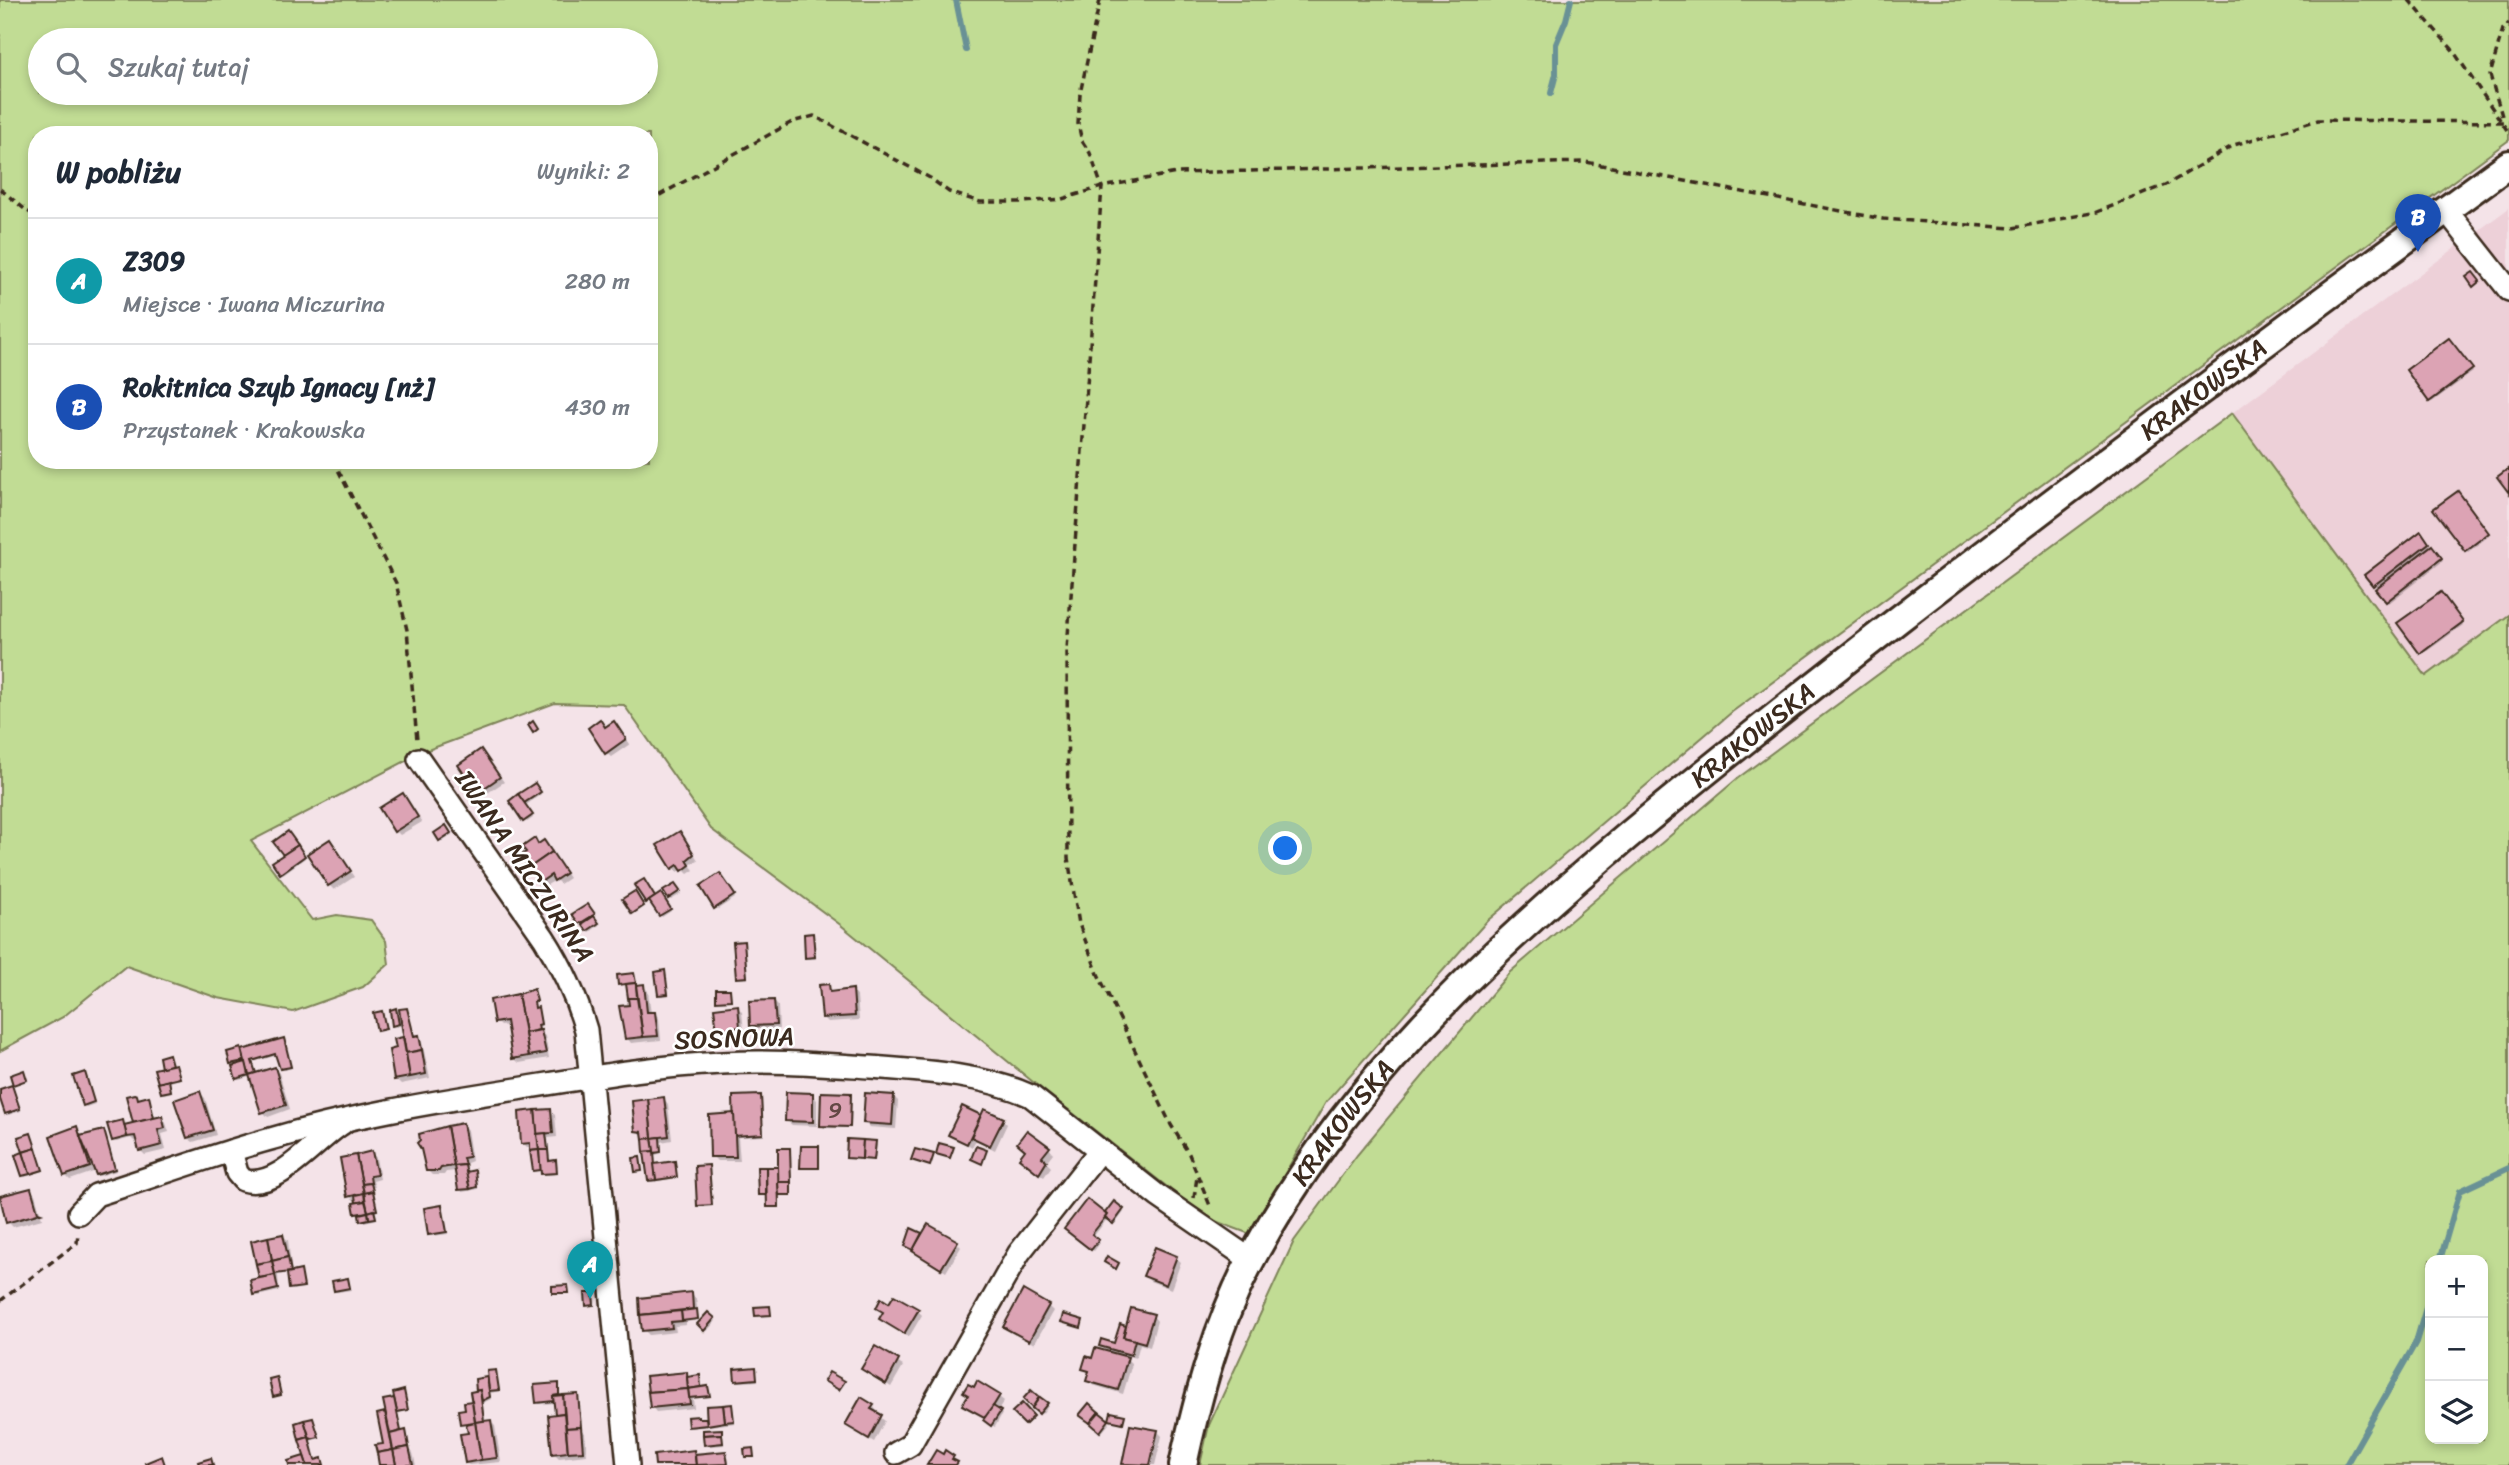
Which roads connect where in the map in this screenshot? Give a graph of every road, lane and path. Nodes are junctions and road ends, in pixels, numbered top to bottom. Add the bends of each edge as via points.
1 (1100, 0) edge
2 (2409, 0) edge
3 (2509, 23) edge
4 (2504, 122) junction
5 (2509, 133) edge
6 (2509, 164) edge
7 (1102, 187) junction
8 (0, 189) edge
9 (658, 196) edge
10 (2446, 210) junction
11 (28, 212) edge
12 (2509, 290) edge
13 (338, 469) edge
14 (419, 759) joint
15 (591, 1076) junction
16 (353, 1118) junction
17 (1100, 1150) junction
18 (231, 1151) junction
19 (79, 1213) joint
20 (1225, 1242) junction
21 (1251, 1260) junction
22 (0, 1301) edge
23 (896, 1453) dead end
24 (628, 1465) edge
25 (1183, 1465) edge

1 - 7 path via 1078,124
2 - 4 path
3 - 4 path via 2503,29 2490,75
4 - 5 path
4 - 7 path via 2318,120 2234,145 2166,185 2097,212 2014,228 1883,219 1586,162 1177,173
6 - 10 main road, KRAKOWSKA
7 - 9 path via 1062,199 980,202 949,192 814,116 792,122
7 - 20 path via 1067,649 1068,858 1079,924 1098,974 1189,1154
8 - 11 path
10 - 12 street
10 - 21 main road, KRAKOWSKA via 1966,568 1733,748 1565,888 1453,994 1356,1099 1310,1163
13 - 14 path via 396,583 407,629
14 - 15 street, IWANA MICZURINA via 563,967 586,1030
15 - 16 street, SOSNOWA
15 - 17 street, SOSNOWA via 688,1065 776,1062 930,1073 1014,1088
15 - 24 street, IWANA MICZURINA
16 - 18 street, SOSNOWA
16 - 18 street, SOSNOWA via 287,1167 258,1181 243,1180
17 - 20 street, SOSNOWA
17 - 23 street via 1019,1254 910,1444
18 - 19 street, SOSNOWA via 96,1195
19 - 22 path via 77,1243
20 - 21 street, SOSNOWA
21 - 25 main road, KRAKOWSKA via 1217,1340

